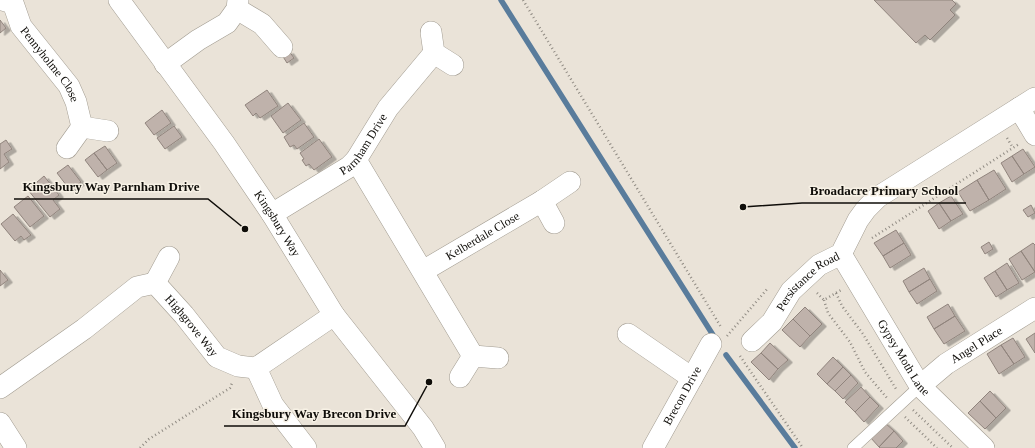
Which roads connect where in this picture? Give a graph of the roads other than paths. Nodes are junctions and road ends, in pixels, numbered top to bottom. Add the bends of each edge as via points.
1 (119, 0) edge
2 (11, 1) edge
3 (237, 5) edge
4 (431, 32) dead end
5 (282, 48) dead end
6 (434, 53) junction
7 (165, 64) junction
8 (453, 65) dead end
9 (1027, 103) edge
10 (82, 126) junction
11 (108, 131) dead end
12 (1035, 134) edge
13 (67, 148) dead end
14 (356, 160) junction
15 (570, 182) dead end
16 (542, 201) junction
17 (272, 214) junction
18 (554, 223) dead end
19 (841, 254) junction
20 (169, 257) dead end
21 (423, 271) junction
22 (155, 283) junction
23 (1035, 308) edge
24 (334, 315) junction
25 (628, 334) dead end
26 (722, 337) road end
27 (744, 346) road end
28 (473, 356) junction
29 (498, 358) dead end
30 (247, 367) junction
31 (460, 376) dead end
32 (692, 378) junction
33 (920, 386) junction
34 (0, 388) edge
35 (0, 422) edge
36 (16, 448) edge
37 (306, 448) edge
38 (435, 448) edge
39 (653, 448) edge
40 (853, 448) edge
41 (984, 448) edge

1 - 7 street, Kingsbury Way
2 - 10 street, Pennyholme Close via 21,26 69,86
3 - 5 street via 262,24
3 - 7 street via 227,23
4 - 6 street
6 - 8 street
6 - 14 street, Parnham Drive via 388,108
7 - 17 street, Kingsbury Way via 224,143
9 - 12 street
9 - 19 street, Persistance Road via 878,197 858,220
10 - 11 street
10 - 13 street
14 - 17 street, Parnham Drive via 349,167
14 - 21 street
15 - 16 street, Kelberdale Close
16 - 18 street
16 - 21 street, Kelberdale Close
17 - 24 street, Kingsbury Way
19 - 27 street, Persistance Road via 819,265 791,291 772,322
19 - 33 street, Gypsy Moth Lane
20 - 22 street, Highgrove Way
21 - 28 street
22 - 30 street, Highgrove Way via 217,357
22 - 34 street, Highgrove Way via 137,287 84,329
23 - 33 street, Angel Place via 946,364
24 - 30 street
24 - 38 street, Kingsbury Way via 423,428
25 - 32 street
26 - 32 street, Brecon Drive
28 - 29 street
28 - 31 street
30 - 37 street
32 - 39 street, Brecon Drive
33 - 40 lane
33 - 41 street, Gypsy Moth Lane
35 - 36 street

